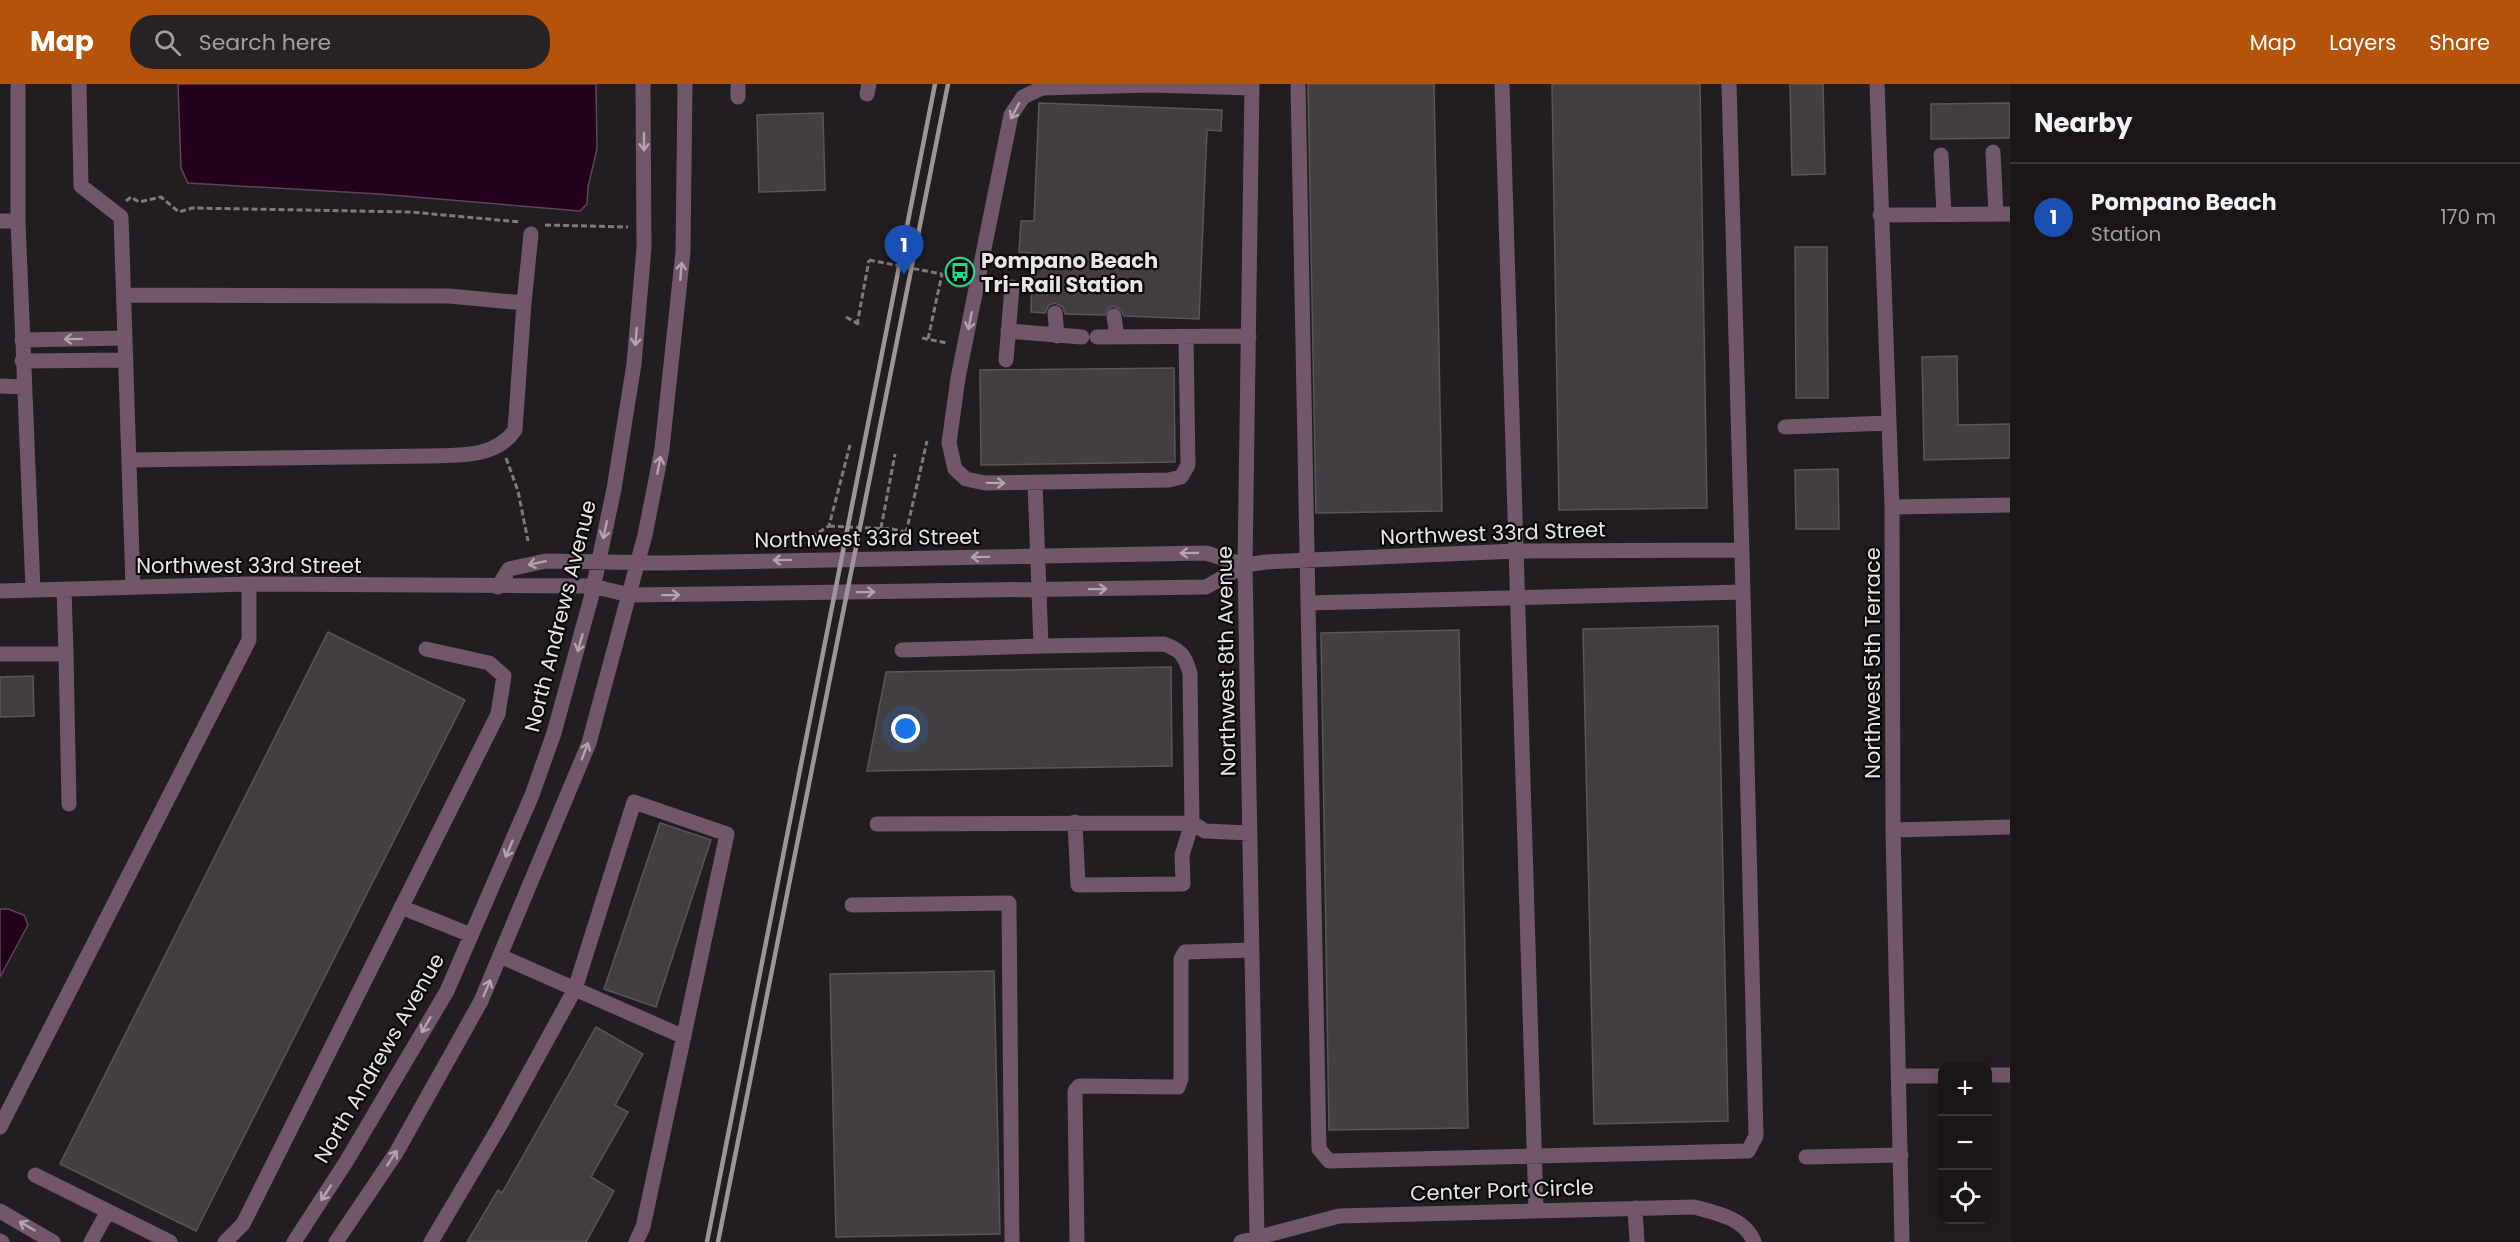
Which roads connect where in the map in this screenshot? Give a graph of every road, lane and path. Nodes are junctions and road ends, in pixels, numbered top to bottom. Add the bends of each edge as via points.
1 (18, 84) edge
2 (79, 84) edge
3 (643, 84) edge
4 (685, 84) edge
5 (1298, 84) edge
6 (1502, 84) edge
7 (1729, 84) edge
8 (1877, 84) edge
9 (1252, 86) edge
10 (1993, 152) dead end
11 (1941, 155) dead end
12 (122, 205) dead end
13 (1944, 214) junction
14 (2003, 214) edge
15 (1880, 215) junction
16 (0, 221) edge
17 (18, 221) junction
18 (537, 226) junction
19 (628, 227) dead end
20 (1012, 287) dead end
21 (124, 295) junction
22 (524, 303) junction
23 (1055, 313) dead end
24 (1114, 316) dead end
25 (846, 317) dead end
26 (857, 325) junction
27 (862, 326) dead end
28 (1008, 331) junction
29 (1057, 336) junction
30 (1249, 336) junction
31 (1117, 337) junction
32 (1186, 337) junction
33 (125, 338) junction
34 (922, 338) dead end
35 (928, 339) junction
36 (22, 340) junction
37 (947, 343) dead end
38 (126, 360) junction
39 (1006, 360) dead end
40 (22, 361) junction
41 (0, 386) edge
42 (24, 387) junction
43 (1888, 423) junction
44 (1785, 427) dead end
45 (927, 441) dead end
46 (850, 445) dead end
47 (895, 454) dead end
48 (505, 456) dead end
49 (129, 460) junction
50 (1035, 483) junction
51 (2010, 505) edge
52 (1892, 507) junction
53 (829, 526) junction
54 (881, 528) junction
55 (906, 532) junction
56 (802, 536) dead end
57 (528, 541) dead end
58 (904, 542) dead end
59 (1742, 550) junction
60 (1516, 551) junction
61 (1038, 556) junction
62 (1305, 560) junction
63 (598, 561) junction
64 (637, 563) junction
65 (1245, 565) junction
66 (249, 584) junction
67 (593, 586) junction
68 (133, 587) junction
69 (498, 587) junction
70 (64, 589) junction
71 (33, 590) junction
72 (1039, 590) junction
73 (0, 591) edge
74 (1743, 592) junction
75 (629, 595) junction
76 (1518, 597) junction
77 (1308, 603) junction
78 (1041, 646) junction
79 (426, 649) dead end
80 (902, 650) dead end
81 (0, 654) edge
82 (66, 654) junction
83 (69, 804) dead end
84 (1075, 822) junction
85 (877, 824) dead end
86 (1192, 824) junction
87 (2010, 827) edge
88 (1893, 830) junction
89 (1250, 833) junction
90 (852, 905) dead end
91 (401, 907) junction
92 (471, 935) junction
93 (1252, 950) junction
94 (500, 956) junction
95 (574, 989) junction
96 (684, 1037) junction
97 (1992, 1075) edge
98 (2010, 1075) edge
99 (1900, 1076) junction
100 (1938, 1076) edge
101 (0, 1126) edge
102 (1535, 1155) junction
103 (1901, 1155) junction
104 (1806, 1157) dead end
105 (35, 1175) dead end
106 (1635, 1208) junction
107 (1536, 1210) junction
108 (0, 1211) edge
109 (108, 1211) junction
110 (1257, 1237) junction
111 (53, 1242) edge
112 (91, 1242) edge
113 (170, 1242) edge
114 (225, 1242) edge
115 (294, 1242) edge
116 (336, 1242) edge
117 (431, 1242) edge
118 (636, 1242) edge
119 (1012, 1242) edge
120 (1077, 1242) edge
121 (1241, 1242) edge
122 (1637, 1242) edge
123 (1754, 1242) edge
124 (1902, 1242) edge

1 - 17 street
2 - 21 street via 81,186 120,217
3 -> 63 street, North Andrews Avenue via 644,248 634,364
64 -> 4 street via 662,448 674,353 683,252
5 - 62 street
6 - 60 street
7 - 59 street
8 - 15 street, Northwest 5th Terrace
9 - 30 street, Northwest 8th Avenue
9 -> 50 street via 1042,88 1023,97 1011,115 958,378 949,443 955,469 966,479
10 - 14 street
11 - 13 street
12 - 18 path via 131,197 140,202 161,197 178,212 192,208 411,212
13 - 14 street
13 - 15 street
15 - 43 street, Northwest 5th Terrace
16 - 17 street
17 - 36 street
18 - 19 path
18 - 22 street
20 - 28 street
21 - 22 street via 449,296
21 - 33 street
22 - 49 street via 515,430 509,439 492,449 428,456
23 - 29 street
24 - 31 street
25 - 26 path
26 - 27 path
26 - 35 path, bridge via 869,260 942,274
28 - 29 street
28 - 39 street
29 - 31 street
30 - 32 street
30 - 65 street, Northwest 8th Avenue
31 - 32 street
32 - 50 street via 1188,465 1181,477
33 -> 36 street
33 - 38 street
34 - 35 path
35 - 37 path
36 - 40 street
38 - 40 street
38 - 49 street
40 - 42 street
41 - 42 street
42 - 71 street
43 - 44 street
43 - 52 street, Northwest 5th Terrace
45 - 55 path
46 - 53 path
47 - 54 path
48 - 57 path via 518,491
49 - 68 street
50 - 61 street
51 - 52 street
52 - 88 street, Northwest 5th Terrace
53 - 54 path
53 - 56 path via 813,536
54 - 55 path
55 - 58 path
59 - 60 street, Northwest 33rd Street
59 - 74 street
60 - 62 street, Northwest 33rd Street
60 - 76 street
61 -> 64 street, Northwest 33rd Street
65 -> 61 street, Northwest 33rd Street via 1206,553
61 - 72 street
62 - 65 street, Northwest 33rd Street
62 - 77 street
63 - 64 street, Northwest 33rd Street
63 - 67 street, North Andrews Avenue
63 -> 69 street, Northwest 33rd Street via 546,561 509,569
64 - 75 street
72 -> 65 street, Northwest 33rd Street via 1206,587
65 - 89 street, Northwest 8th Avenue
66 - 68 street, Northwest 33rd Street
66 - 69 street, Northwest 33rd Street
66 - 101 street via 249,640
67 - 69 street, Northwest 33rd Street
67 - 75 street, Northwest 33rd Street
67 -> 92 street, North Andrews Avenue via 554,733 532,795
68 - 70 street, Northwest 33rd Street
70 - 71 street, Northwest 33rd Street
70 - 82 street
71 - 73 street, Northwest 33rd Street
75 -> 72 street, Northwest 33rd Street
72 - 78 street
74 - 76 street
74 - 102 street via 1755,1136 1748,1151
94 -> 75 street via 589,743
76 - 77 street
76 - 102 street
77 - 102 street via 1319,1149 1329,1161
78 - 80 street
78 - 86 street via 1164,644 1178,648 1185,656 1190,673
79 - 91 street via 489,663 504,676 502,699
81 - 82 street
82 - 83 street
84 - 85 street
84 - 86 street
84 - 86 street via 1078,885 1183,884 1182,855
86 - 89 street via 1205,831
87 - 88 street
88 - 99 street, Northwest 5th Terrace
89 - 93 street, Northwest 8th Avenue
90 - 119 street via 1009,903
91 - 92 street
91 - 114 street via 243,1224
92 -> 115 street, North Andrews Avenue via 447,991
93 - 110 street, Northwest 8th Avenue
93 - 120 street via 1185,952 1181,959 1178,1087 1079,1086 1075,1091
94 - 95 street
116 -> 94 street via 396,1153 481,1001
95 - 96 street
95 - 96 street via 634,802 727,834
95 - 117 street
96 - 118 street via 643,1227
97 - 98 street
99 - 100 street
99 - 103 street, Northwest 5th Terrace
102 - 107 street
103 - 104 street
103 - 124 street, Northwest 5th Terrace
105 - 109 street
106 - 107 street, Center Port Circle
106 - 122 street
106 - 123 street, Center Port Circle via 1694,1207 1727,1215
107 - 110 street, Center Port Circle via 1339,1216
111 -> 108 street
109 - 112 street
109 - 113 street
110 - 121 street, Center Port Circle

